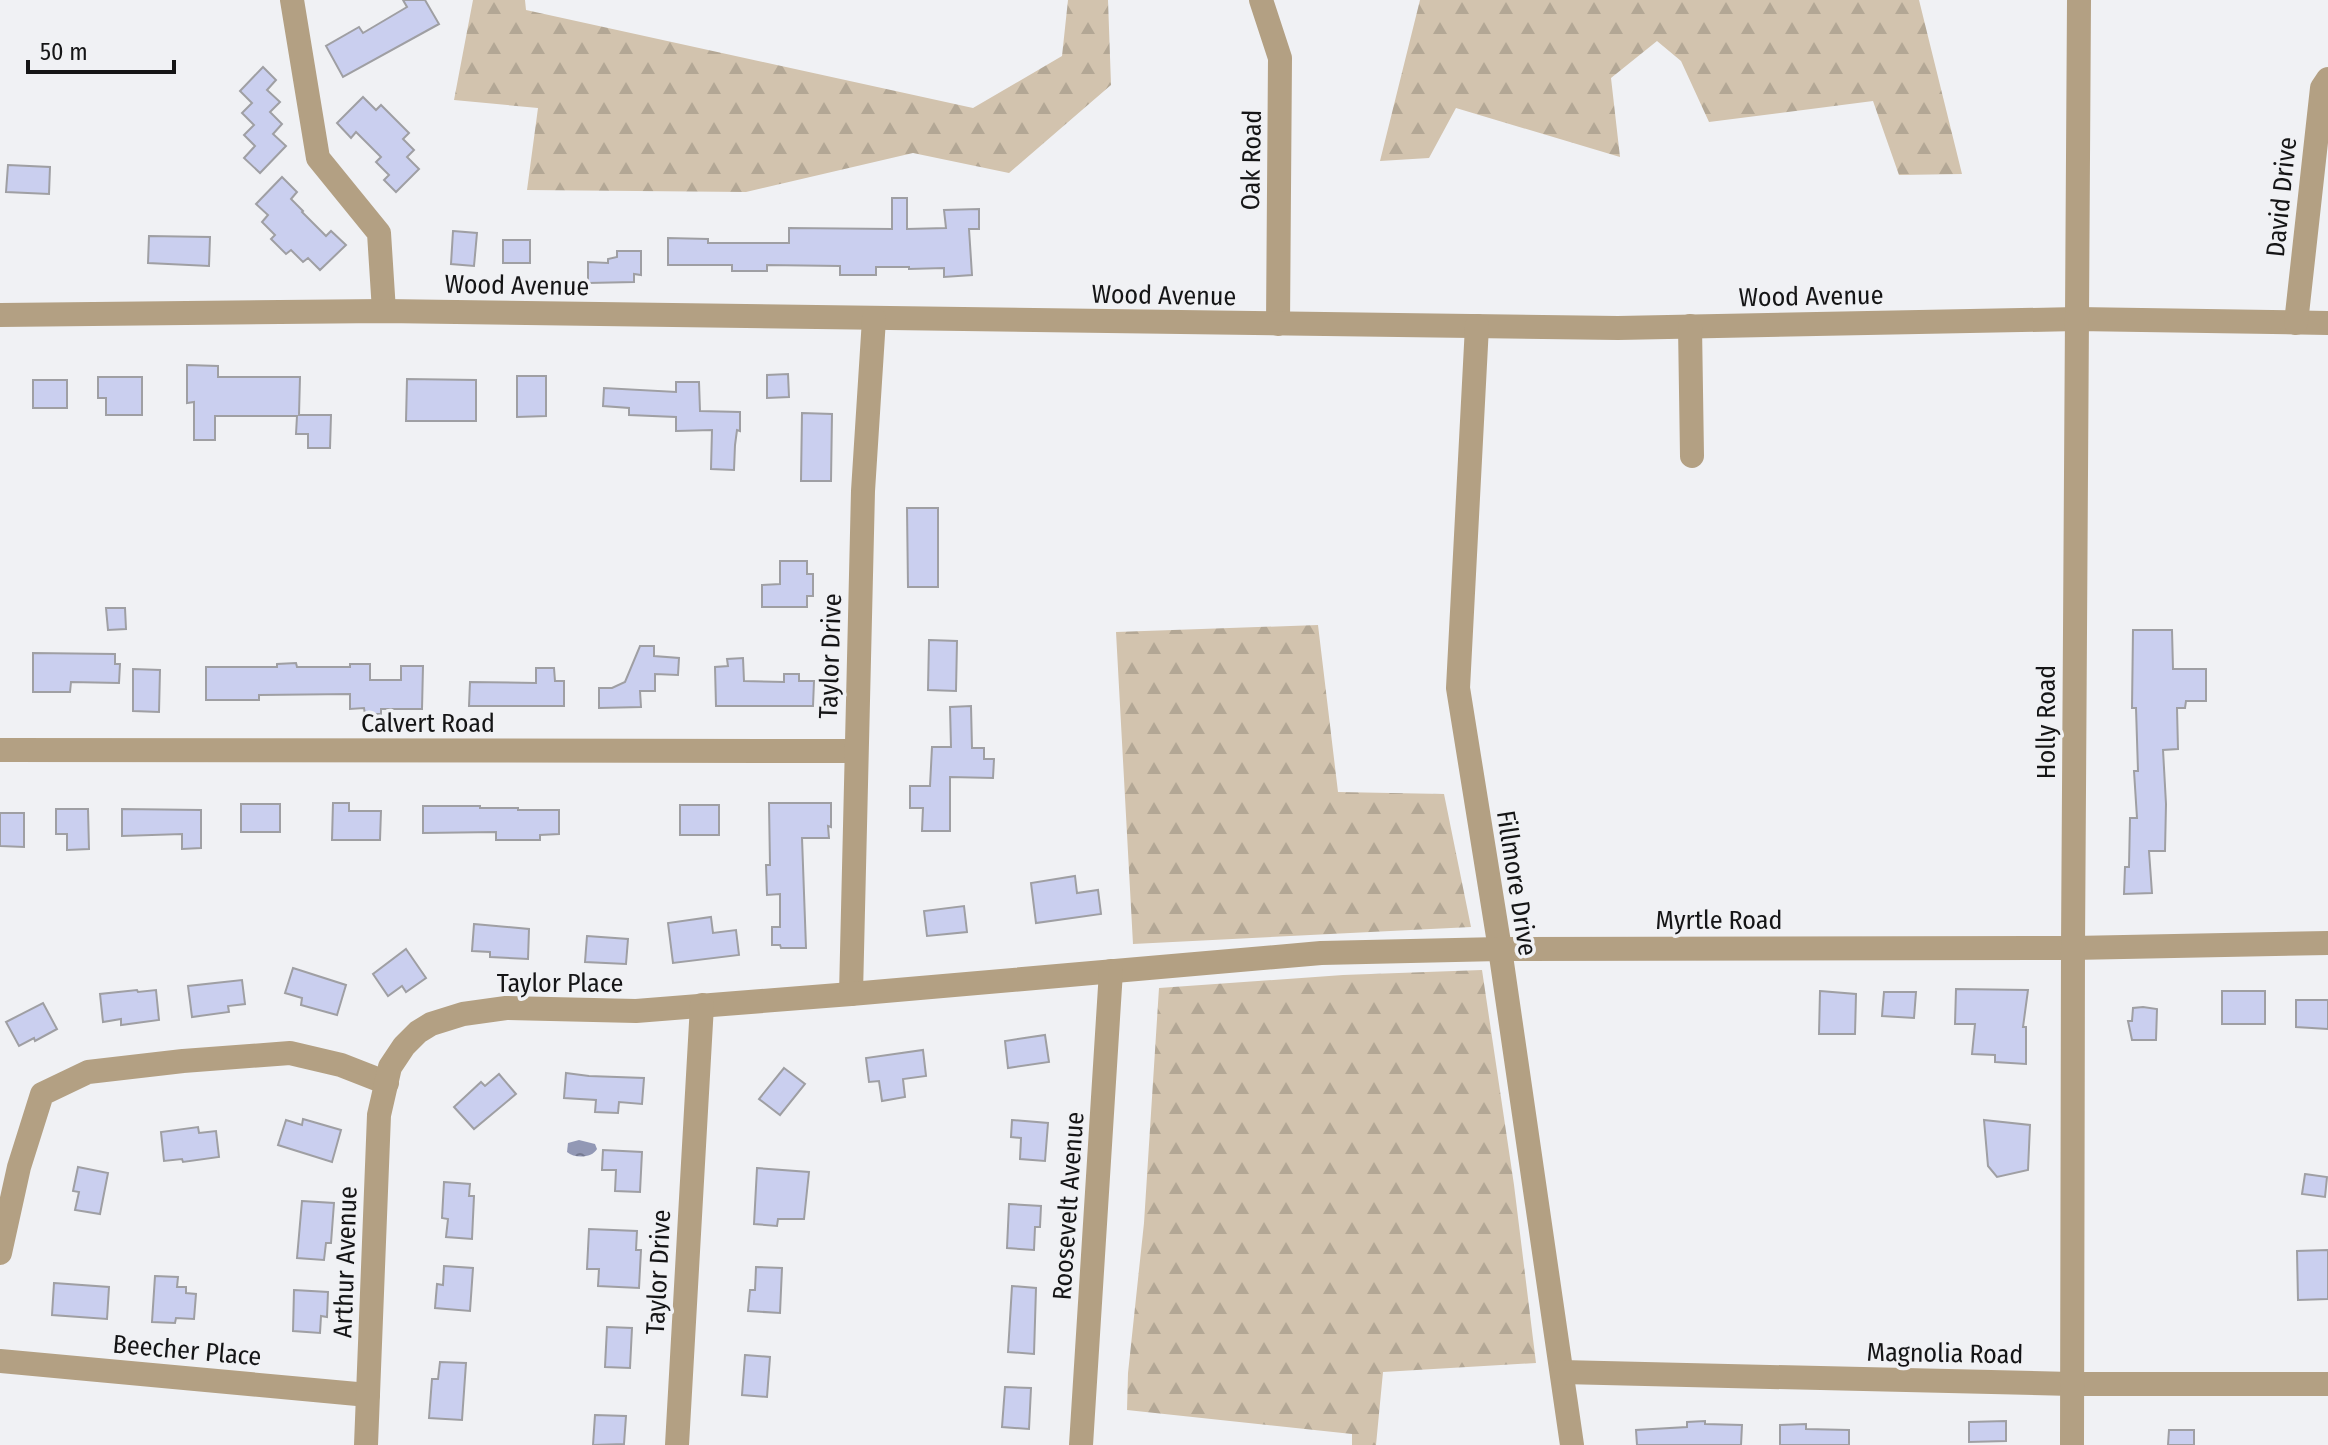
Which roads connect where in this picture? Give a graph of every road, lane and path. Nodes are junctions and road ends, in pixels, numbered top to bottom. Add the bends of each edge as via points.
1 (292, 0) edge
2 (1261, 0) edge
3 (2079, 0) edge
4 (2328, 79) edge
5 (384, 311) junction
6 (0, 315) edge
7 (874, 319) junction
8 (2077, 319) junction
9 (2296, 323) junction
10 (2328, 323) edge
11 (1278, 324) junction
12 (1477, 326) junction
13 (1690, 326) junction
14 (1692, 456) dead end
15 (0, 750) edge
16 (855, 751) junction
17 (2328, 943) edge
18 (2073, 948) junction
19 (1500, 949) junction
20 (1111, 971) junction
21 (851, 994) junction
22 (702, 1005) junction
23 (387, 1083) junction
24 (0, 1253) edge
25 (0, 1361) edge
26 (1562, 1372) junction
27 (2072, 1384) junction
28 (2328, 1384) edge
29 (368, 1395) junction
30 (366, 1445) edge
31 (677, 1445) edge
32 (1081, 1445) edge
33 (1572, 1445) edge
34 (2072, 1445) edge

1 - 5 street via 318,158 379,233
2 - 11 street, Oak Road via 1280,58
3 - 8 street, Holly Road
4 - 9 street, David Drive via 2322,88
5 - 6 street, Wood Avenue
5 - 7 street, Wood Avenue
7 - 11 street, Wood Avenue
7 - 16 street, Taylor Drive
8 - 9 street, Wood Avenue
8 - 13 street, Wood Avenue
8 - 18 street, Holly Road
9 - 10 street, Wood Avenue
11 - 12 street, Wood Avenue
12 - 13 street, Wood Avenue
12 - 19 street, Fillmore Drive via 1458,688
13 - 14 street
15 - 16 street, Calvert Road
16 - 21 street, Taylor Drive
17 - 18 street, Myrtle Road
18 - 19 street, Myrtle Road
18 - 27 street, Holly Road
19 - 20 street, Myrtle Road via 1321,953
19 - 26 street, Fillmore Drive
20 - 21 street, Taylor Place
20 - 32 street, Roosevelt Avenue
21 - 22 street, Taylor Place
22 - 23 street, Taylor Place via 636,1011 506,1008 463,1014 418,1032 390,1067
22 - 31 street, Taylor Drive
23 - 24 street via 290,1053 88,1072 42,1094
23 - 29 street, Arthur Avenue via 379,1115
25 - 29 street, Beecher Place
26 - 27 street, Magnolia Road
26 - 33 street, Fillmore Drive
27 - 28 street, Magnolia Road
27 - 34 street, Holly Road
29 - 30 street, Arthur Avenue

